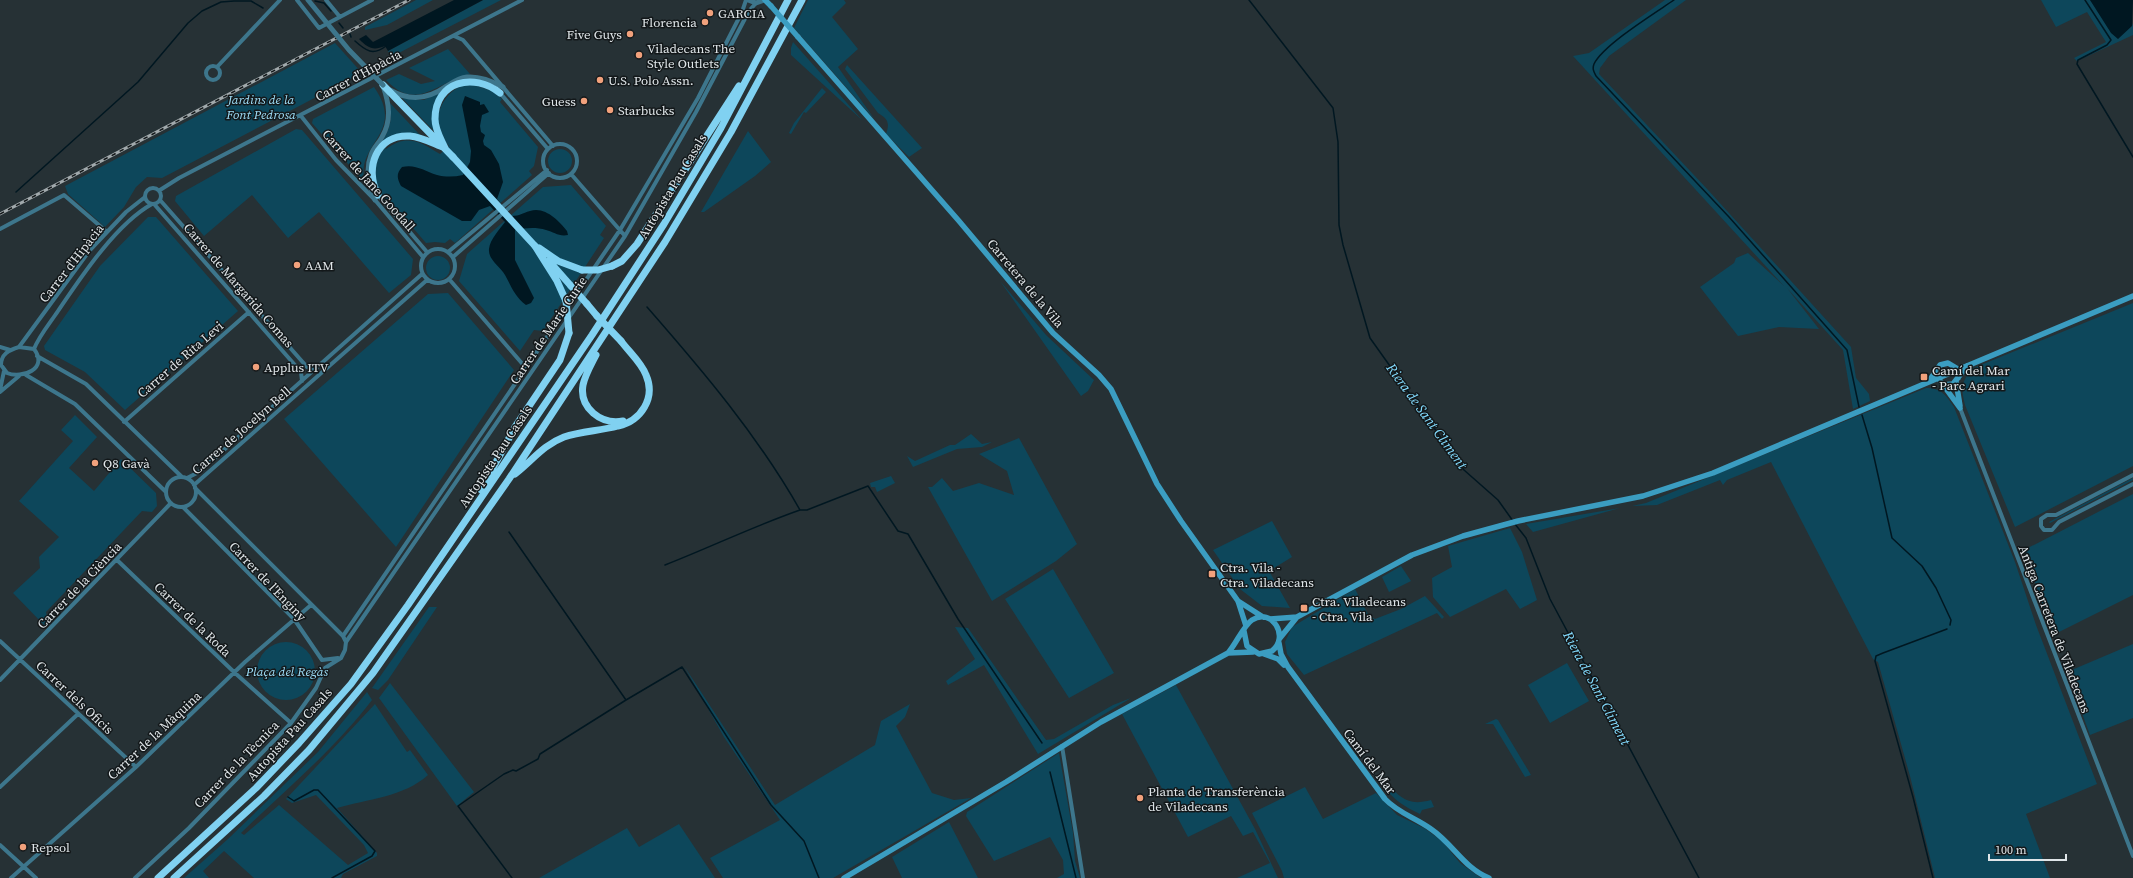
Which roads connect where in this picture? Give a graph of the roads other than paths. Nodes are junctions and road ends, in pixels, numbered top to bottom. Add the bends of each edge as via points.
1 (280, 0) edge
2 (296, 0) edge
3 (308, 0) edge
4 (326, 0) edge
5 (372, 0) edge
6 (522, 0) edge
7 (747, 0) edge
8 (764, 0) edge
9 (788, 0) edge
10 (802, 0) edge
11 (756, 3) junction
12 (340, 16) junction
13 (473, 26) junction
14 (454, 36) junction
15 (463, 40) junction
16 (757, 61) junction
17 (217, 67) dead end
18 (382, 85) junction
19 (501, 90) junction
20 (301, 116) junction
21 (553, 146) junction
22 (445, 148) junction
23 (548, 149) junction
24 (548, 172) junction
25 (571, 174) junction
26 (160, 190) junction
27 (145, 197) junction
28 (376, 198) junction
29 (160, 200) junction
30 (153, 204) junction
31 (0, 229) edge
32 (620, 230) junction
33 (107, 232) junction
34 (625, 236) junction
35 (535, 246) junction
36 (427, 252) junction
37 (448, 252) junction
38 (423, 257) junction
39 (453, 257) junction
40 (422, 274) junction
41 (449, 279) junction
42 (427, 280) junction
43 (2133, 296) edge
44 (250, 312) junction
45 (605, 336) junction
46 (0, 347) edge
47 (19, 347) junction
48 (11, 350) junction
49 (34, 350) junction
50 (37, 356) junction
51 (1, 365) edge
52 (1968, 365) junction
53 (526, 368) junction
54 (316, 369) junction
55 (1958, 369) junction
56 (4, 371) junction
57 (1936, 372) junction
58 (26, 375) junction
59 (19, 376) junction
60 (1936, 378) junction
61 (1957, 380) junction
62 (302, 381) junction
63 (1928, 382) junction
64 (1943, 385) junction
65 (0, 392) edge
66 (1960, 408) junction
67 (642, 411) junction
68 (124, 422) junction
69 (2133, 475) edge
70 (182, 477) junction
71 (187, 478) junction
72 (509, 479) junction
73 (2133, 484) edge
74 (195, 487) junction
75 (166, 492) junction
76 (171, 503) junction
77 (183, 507) junction
78 (471, 512) junction
79 (117, 560) junction
80 (1238, 601) junction
81 (310, 604) junction
82 (1264, 617) junction
83 (1297, 617) junction
84 (294, 619) junction
85 (1270, 619) junction
86 (1245, 629) junction
87 (343, 636) junction
88 (1279, 640) junction
89 (0, 641) edge
90 (346, 642) junction
91 (1253, 652) junction
92 (1228, 653) junction
93 (1263, 654) junction
94 (341, 658) junction
95 (21, 660) junction
96 (1288, 667) junction
97 (234, 673) junction
98 (0, 680) edge
99 (78, 714) junction
100 (290, 723) junction
101 (1062, 746) junction
102 (136, 767) junction
103 (0, 786) edge
104 (0, 845) edge
105 (2133, 856) edge
106 (24, 868) junction
107 (10, 878) edge
108 (36, 878) edge
109 (135, 878) edge
110 (158, 878) edge
111 (174, 878) edge
112 (844, 878) edge
113 (1083, 878) edge
114 (1489, 878) edge

1 - 17 street
2 - 12 street via 319,28
3 - 18 street, bridge
4 - 12 street
5 - 12 street
6 - 13 street, Carrer d'Hipàcia
7 - 11 street
7 - 32 street, Carrer de Marie Curie via 698,98
8 - 11 street
8 - 80 main road, Carretera de la Vila, bridge via 945,204 1053,333 1111,390 1163,495
9 - 16 highway, Autopista Pau Casals
10 - 45 highway, Autopista Pau Casals via 731,132
11 - 34 street, Carrer de Marie Curie via 748,12 696,112
13 - 14 street, Carrer d'Hipàcia
13 - 15 street via 463,33
14 - 15 street
14 - 20 street, Carrer d'Hipàcia
15 - 19 street
16 - 35 highway, bridge via 724,106 638,244 622,261 598,270 582,270 558,261
16 - 78 highway, Autopista Pau Casals via 710,146 629,279
18 - 19 street via 399,95 412,98 433,94 454,81 469,77 484,79
18 - 22 highway
18 - 28 street via 388,99 389,120 371,154 368,171 371,190
19 - 21 street
19 - 22 highway via 476,81 462,82 448,90 439,101 435,118 437,131
19 - 23 street
20 - 26 street, Carrer d'Hipàcia
20 - 28 street, Carrer de Jane Goodall via 336,160
21 - 23 street
21 - 25 street via 563,144 575,153 577,163
22 - 28 highway via 411,136 400,137 386,143 378,151 371,169
22 - 35 highway, bridge
23 - 24 street via 544,160
24 - 25 street via 558,177
24 - 37 street
24 - 39 street
25 - 32 street
26 - 27 street via 150,188
26 - 29 street
27 - 30 street
27 - 33 street, Carrer d'Hipàcia
28 - 36 street, Carrer de Jane Goodall
28 - 38 street, Carrer de Jane Goodall
29 - 30 street
29 - 54 street, Carrer de Margarida Comas via 305,365
30 - 44 street, Carrer de Margarida Comas
30 - 49 street, Carrer d'Hipàcia via 126,225 98,255 74,287
31 - 33 street via 64,195
32 - 34 street
32 - 53 street, Carrer de Marie Curie
33 - 47 street, Carrer d'Hipàcia via 73,272
34 - 90 street, Carrer de Marie Curie
35 - 67 highway, bridge via 638,361 647,376 649,398
35 - 78 highway, bridge via 566,301 569,333 560,360 502,450
36 - 37 street via 435,249
36 - 38 street
37 - 39 street
38 - 40 street via 420,267
39 - 41 street via 455,269
40 - 42 street
40 - 54 street, Carrer de Jocelyn Bell
41 - 42 street via 438,284
41 - 53 street
42 - 74 street, Carrer de Jocelyn Bell
43 - 52 main road
44 - 62 street, Carrer de Margarida Comas via 302,372
44 - 68 street, Carrer de Rita Levi
45 - 67 highway via 584,380 586,404 594,415 612,422 627,420
45 - 72 highway, Autopista Pau Casals
46 - 48 street
47 - 48 street
47 - 49 street
48 - 51 street via 3,357
49 - 50 street
50 - 58 street via 35,369
50 - 68 street via 78,377
51 - 56 street
52 - 55 main road
52 - 61 main road
53 - 87 street, Carrer de Marie Curie
54 - 62 street, Carrer de Jocelyn Bell
55 - 57 main road via 1948,362 1940,365
55 - 60 main road
55 - 61 main road
56 - 59 street
56 - 65 street
57 - 60 main road
57 - 63 main road
58 - 59 street
58 - 75 street via 75,404
59 - 65 street
60 - 63 main road
60 - 64 main road
61 - 64 main road
61 - 66 main road
62 - 71 street, Carrer de Jocelyn Bell via 199,472
63 - 83 main road via 1688,482 1643,496 1506,524 1424,550
64 - 66 main road
66 - 105 street, Antiga Carretera de Viladecans
67 - 72 highway via 635,420 624,424 579,433 547,445
68 - 70 street
69 - 73 street via 2056,515 2045,516 2041,519 2041,526 2044,530 2052,530 2059,522
70 - 71 street
70 - 75 street via 170,482
71 - 74 street
72 - 111 highway, Autopista Pau Casals via 373,673 309,750 264,796
74 - 77 street via 195,497
74 - 81 street, Carrer de l'Enginy
75 - 76 street
76 - 77 street
76 - 79 street, Carrer de la Ciència
77 - 84 street, Carrer de l'Enginy
78 - 110 highway, Autopista Pau Casals via 351,684 256,788
79 - 95 street, Carrer de la Ciència
79 - 97 street, Carrer de la Roda
80 - 82 main road
80 - 86 main road
81 - 84 street, Carrer de la Màquina
81 - 87 street, Carrer de l'Enginy
82 - 85 main road
82 - 86 main road via 1253,619
83 - 85 main road
83 - 88 main road
84 - 94 street, Carrer de l'Enginy via 322,660
84 - 97 street, Carrer de la Màquina
85 - 88 main road via 1278,626
86 - 91 main road via 1244,642
86 - 92 main road
87 - 90 street, Carrer de l'Enginy
88 - 93 main road via 1273,650
88 - 96 main road, Camí del Mar
89 - 95 street, Carrer dels Oficis
90 - 94 street, Carrer de Marie Curie
91 - 92 main road
91 - 93 main road
92 - 101 main road
93 - 96 main road, Camí del Mar via 1278,659
94 - 100 street, Carrer de la Tècnica via 325,668 316,688
95 - 98 street, Carrer de la Ciència
95 - 99 street, Carrer dels Oficis
96 - 114 main road, Camí del Mar via 1385,799 1396,810 1431,828 1468,865
97 - 100 street, Carrer de la Roda
97 - 102 street, Carrer de la Màquina
99 - 102 street, Carrer dels Oficis
99 - 103 street
100 - 109 street, Carrer de la Tècnica via 189,828
101 - 112 main road
101 - 113 street
102 - 106 street, Carrer de la Màquina
104 - 106 street
106 - 107 street, Carrer de la Màquina
106 - 108 street

